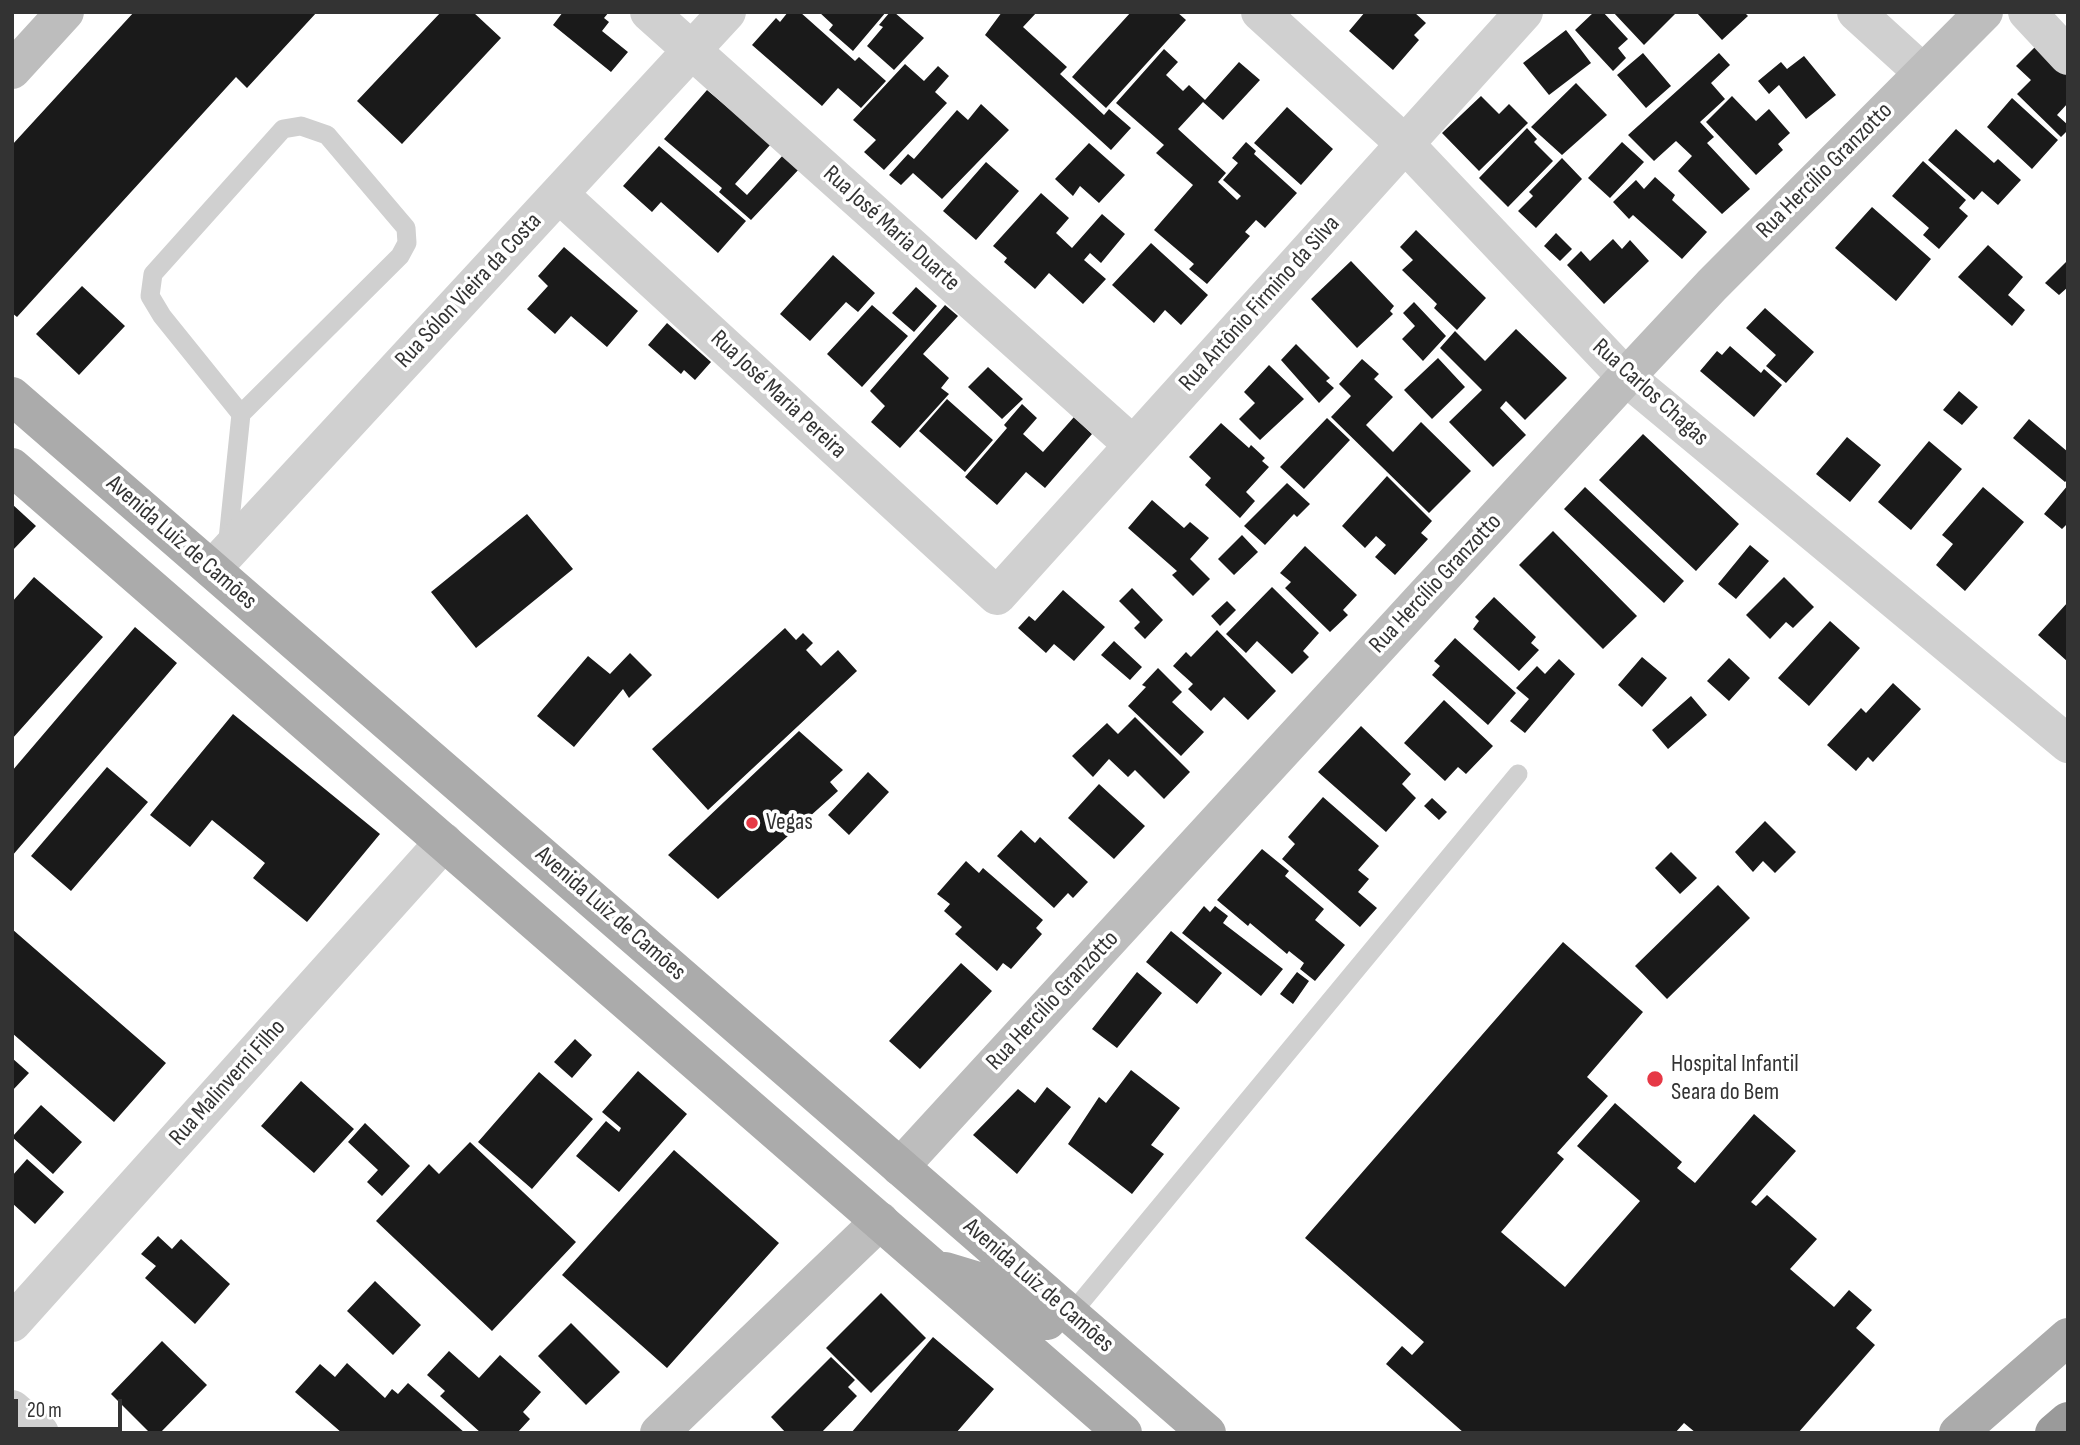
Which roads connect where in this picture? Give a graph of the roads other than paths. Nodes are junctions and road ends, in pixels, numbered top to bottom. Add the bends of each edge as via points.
1 (65, 12) edge
2 (649, 12) edge
3 (727, 12) edge
4 (1260, 12) edge
5 (1524, 12) edge
6 (1856, 12) edge
7 (1984, 12) edge
8 (2027, 12) edge
9 (692, 50) junction
10 (2068, 56) edge
11 (12, 70) edge
12 (1922, 72) junction
13 (1405, 144) junction
14 (559, 194) junction
15 (1626, 377) junction
16 (12, 396) edge
17 (241, 414) junction
18 (1133, 445) junction
19 (12, 467) edge
20 (219, 561) junction
21 (997, 596) joint
22 (2068, 744) edge
23 (1518, 774) dead end
24 (444, 842) junction
25 (685, 980) junction
26 (900, 1167) junction
27 (880, 1221) junction
28 (933, 1268) junction
29 (1071, 1314) junction
30 (12, 1323) edge
31 (2068, 1337) edge
32 (12, 1409) edge
33 (2068, 1421) edge
34 (40, 1433) edge
35 (659, 1433) edge
36 (1123, 1433) edge
37 (1207, 1433) edge
38 (1958, 1433) edge
39 (2054, 1433) edge

1 - 11 street
2 - 9 street, Rua José Maria Duarte
3 - 9 street, Rua Sólon Vieira da Costa
4 - 13 street, Rua Carlos Chagas
5 - 13 street, Rua Antônio Firmino da Silva
6 - 12 street
7 - 12 street, Rua Hercílio Granzotto
8 - 10 street
9 - 14 street, Rua Sólon Vieira da Costa
9 - 18 street, Rua José Maria Duarte
12 - 15 street, Rua Hercílio Granzotto
13 - 15 street, Rua Carlos Chagas
13 - 18 street, Rua Antônio Firmino da Silva
14 - 20 street, Rua Sólon Vieira da Costa
14 - 21 street, Rua José Maria Pereira
15 - 22 street, Rua Carlos Chagas
15 - 26 street, Rua Hercílio Granzotto
16 - 20 main road, Avenida Luiz de Camões
17 - 17 lane via 162,316 150,296 153,274 283,129 301,126 327,135 406,228 407,243 400,256
17 - 20 lane
18 - 21 street, Rua Antônio Firmino da Silva
19 - 24 main road
20 - 25 main road, Avenida Luiz de Camões
23 - 29 lane
24 - 27 main road
24 - 30 street, Rua Malinverni Filho
25 - 26 main road, Avenida Luiz de Camões
25 - 27 main road via 769,1066 857,1142 875,1168 883,1191
26 - 29 main road, Avenida Luiz de Camões
27 - 28 main road
27 - 35 street
28 - 29 main road via 998,1287 1035,1317 1049,1322
28 - 36 main road
29 - 37 main road, Avenida Luiz de Camões
31 - 38 main road
32 - 34 street
33 - 39 highway

